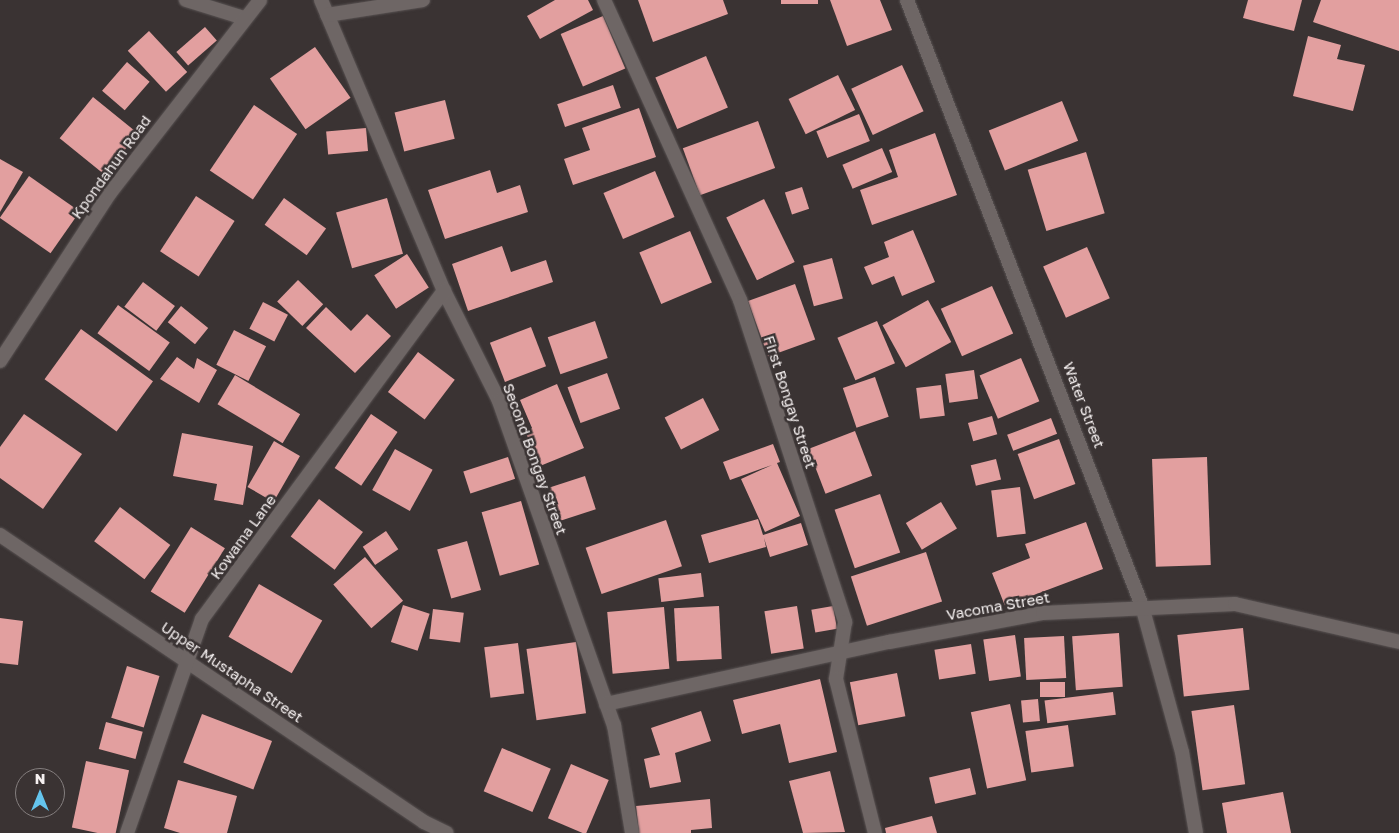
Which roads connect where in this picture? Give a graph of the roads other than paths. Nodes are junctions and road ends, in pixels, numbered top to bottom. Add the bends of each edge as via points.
1 (186, 0) edge
2 (260, 0) edge
3 (321, 0) edge
4 (423, 0) edge
5 (604, 0) edge
6 (907, 0) edge
7 (327, 15) junction
8 (244, 18) junction
9 (444, 291) junction
10 (0, 362) edge
11 (0, 535) edge
12 (1142, 606) junction
13 (1399, 642) edge
14 (841, 653) junction
15 (186, 661) junction
16 (606, 704) junction
17 (422, 828) edge
18 (126, 833) edge
19 (447, 833) edge
20 (632, 833) edge
21 (875, 833) edge
22 (1196, 833) edge

1 - 8 street
2 - 8 street, Kpondahun Road
3 - 7 street, Second Bongay Street
4 - 7 street
5 - 14 street, First Bongay Street via 740,300 845,622
6 - 12 street, Water Street
7 - 9 street, Second Bongay Street
8 - 10 street, Kpondahun Road via 110,193
9 - 15 street, Kowama Lane via 202,619
9 - 16 street, Second Bongay Street via 499,401
11 - 15 street, Upper Mustapha Street
12 - 13 street, Vacoma Street via 1235,604
12 - 14 street, Vacoma Street via 1043,614
12 - 22 street, Water Street via 1182,752
14 - 16 street, Vacoma Street
14 - 21 street, First Bongay Street via 836,679
15 - 17 street, Upper Mustapha Street
15 - 18 street, Kowama Lane
16 - 20 street, Second Bongay Street via 614,725
17 - 19 street, Upper Mustapha Street

